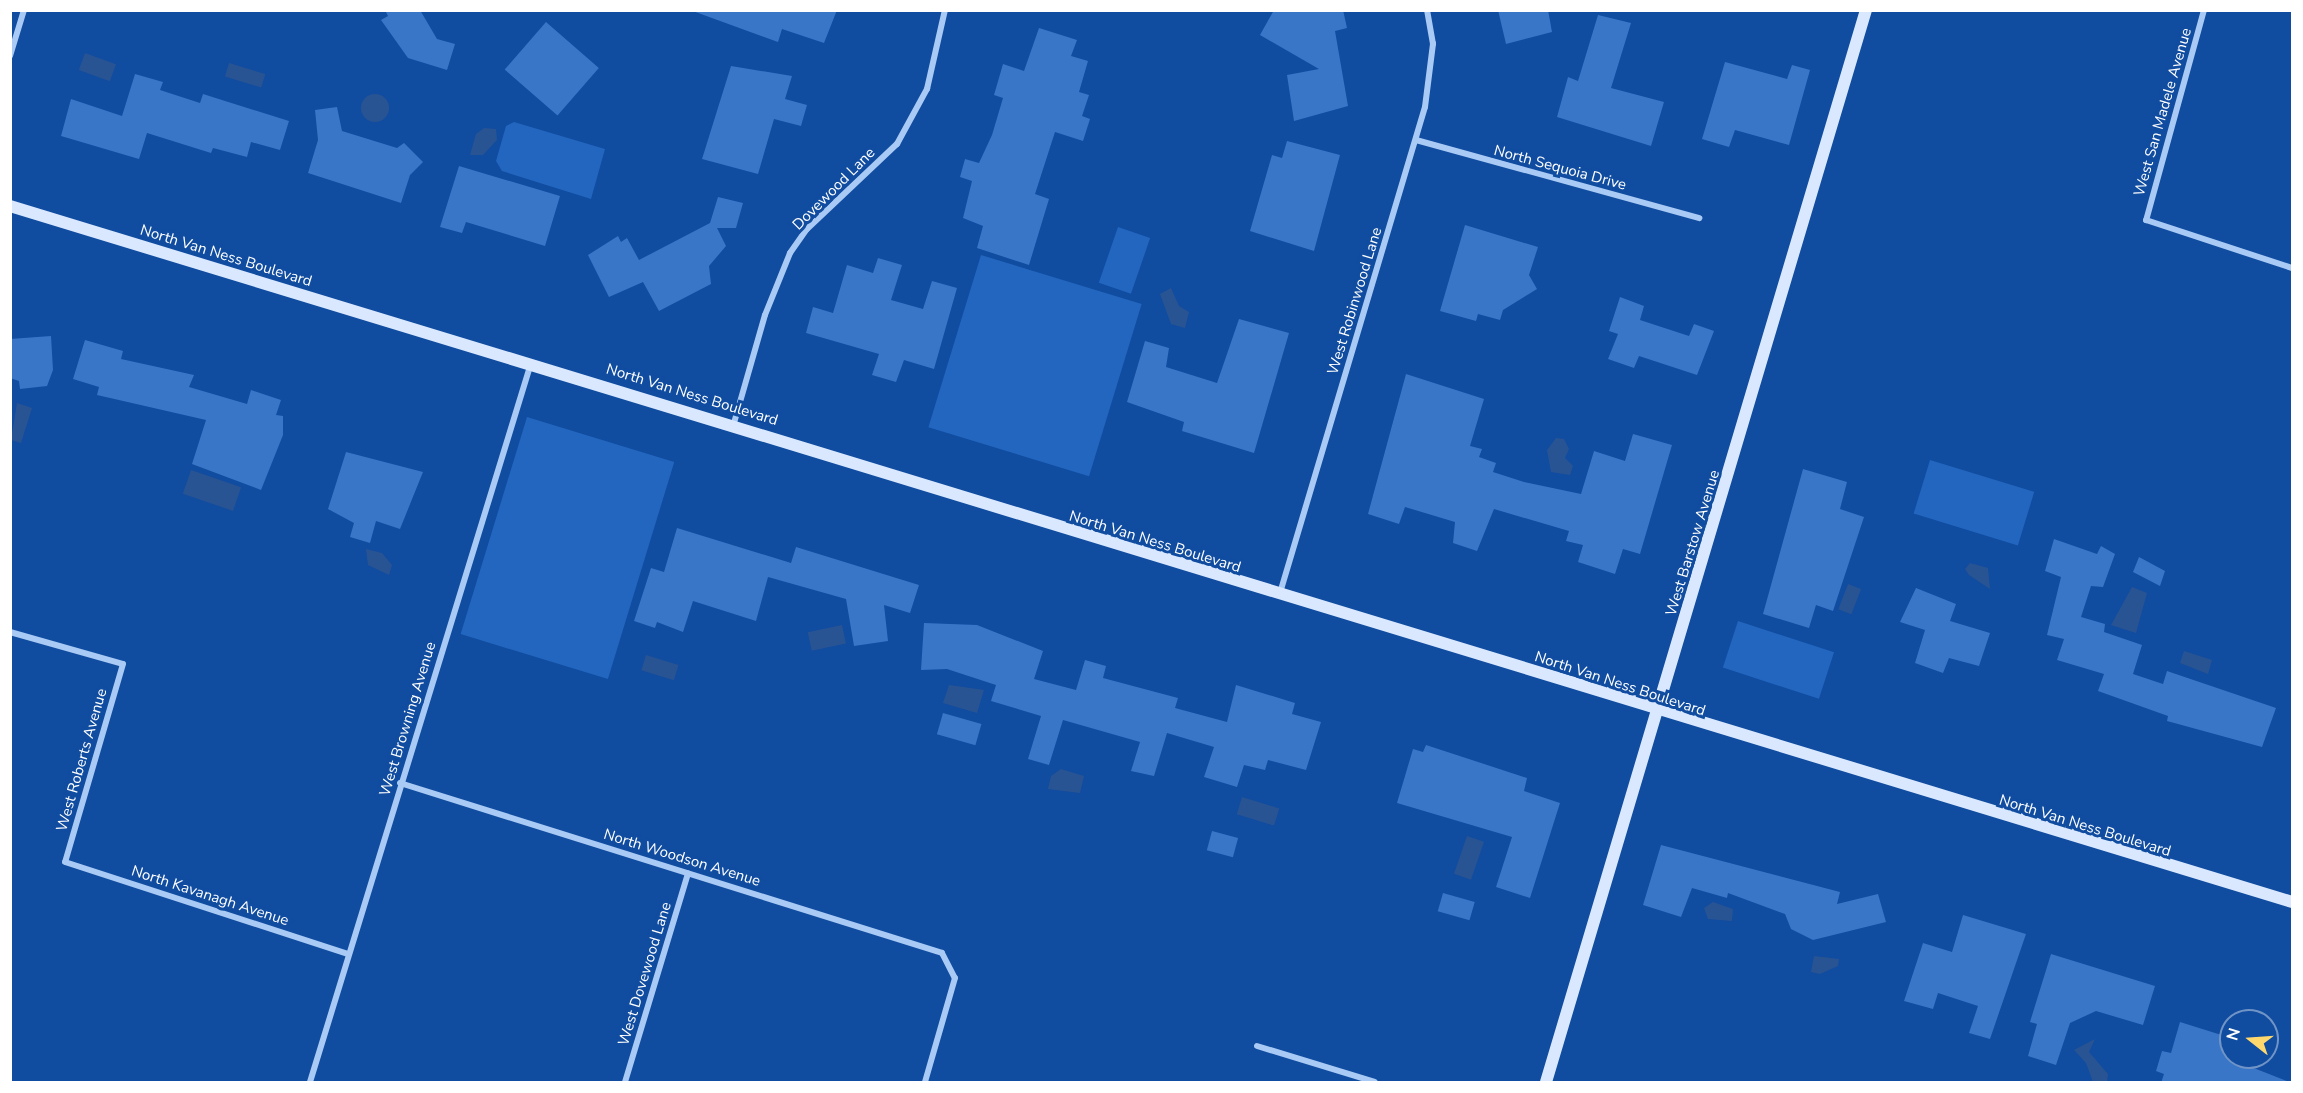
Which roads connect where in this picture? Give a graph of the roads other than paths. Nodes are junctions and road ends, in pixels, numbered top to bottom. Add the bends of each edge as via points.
1 (24, 10) edge
2 (945, 10) edge
3 (1426, 10) edge
4 (1866, 10) edge
5 (2204, 10) edge
6 (10, 56) edge
7 (1416, 140) junction
8 (10, 207) edge
9 (1699, 218) dead end
10 (2292, 268) edge
11 (531, 362) junction
12 (734, 423) junction
13 (1279, 596) junction
14 (10, 632) edge
15 (1658, 713) junction
16 (400, 783) junction
17 (65, 862) joint
18 (688, 873) junction
19 (2292, 902) edge
20 (348, 954) junction
21 (1257, 1046) dead end
22 (310, 1083) edge
23 (625, 1083) edge
24 (925, 1083) edge
25 (1375, 1083) edge
26 (1546, 1083) edge

1 - 6 street
2 - 12 street, Dovewood Lane via 927,89 897,144 807,230 790,254 765,315
3 - 7 street, West Robinwood Lane via 1432,74
4 - 15 street, West Barstow Avenue
5 - 10 street, West San Madele Avenue via 2146,220
7 - 9 street, North Sequoia Drive
7 - 13 street, West Robinwood Lane
8 - 11 street, North Van Ness Boulevard
11 - 12 street, North Van Ness Boulevard
11 - 16 street, West Browning Avenue
12 - 13 street, North Van Ness Boulevard
13 - 15 street, North Van Ness Boulevard
14 - 17 street, West Roberts Avenue via 123,664
15 - 19 street, North Van Ness Boulevard
15 - 26 street, West Barstow Avenue
16 - 18 street, North Woodson Avenue
16 - 20 street, West Browning Avenue
17 - 20 street, North Kavanagh Avenue
18 - 23 street, West Dovewood Lane
18 - 24 street, North Woodson Avenue via 928,947 952,964 952,993
20 - 22 street, West Browning Avenue
21 - 25 street

